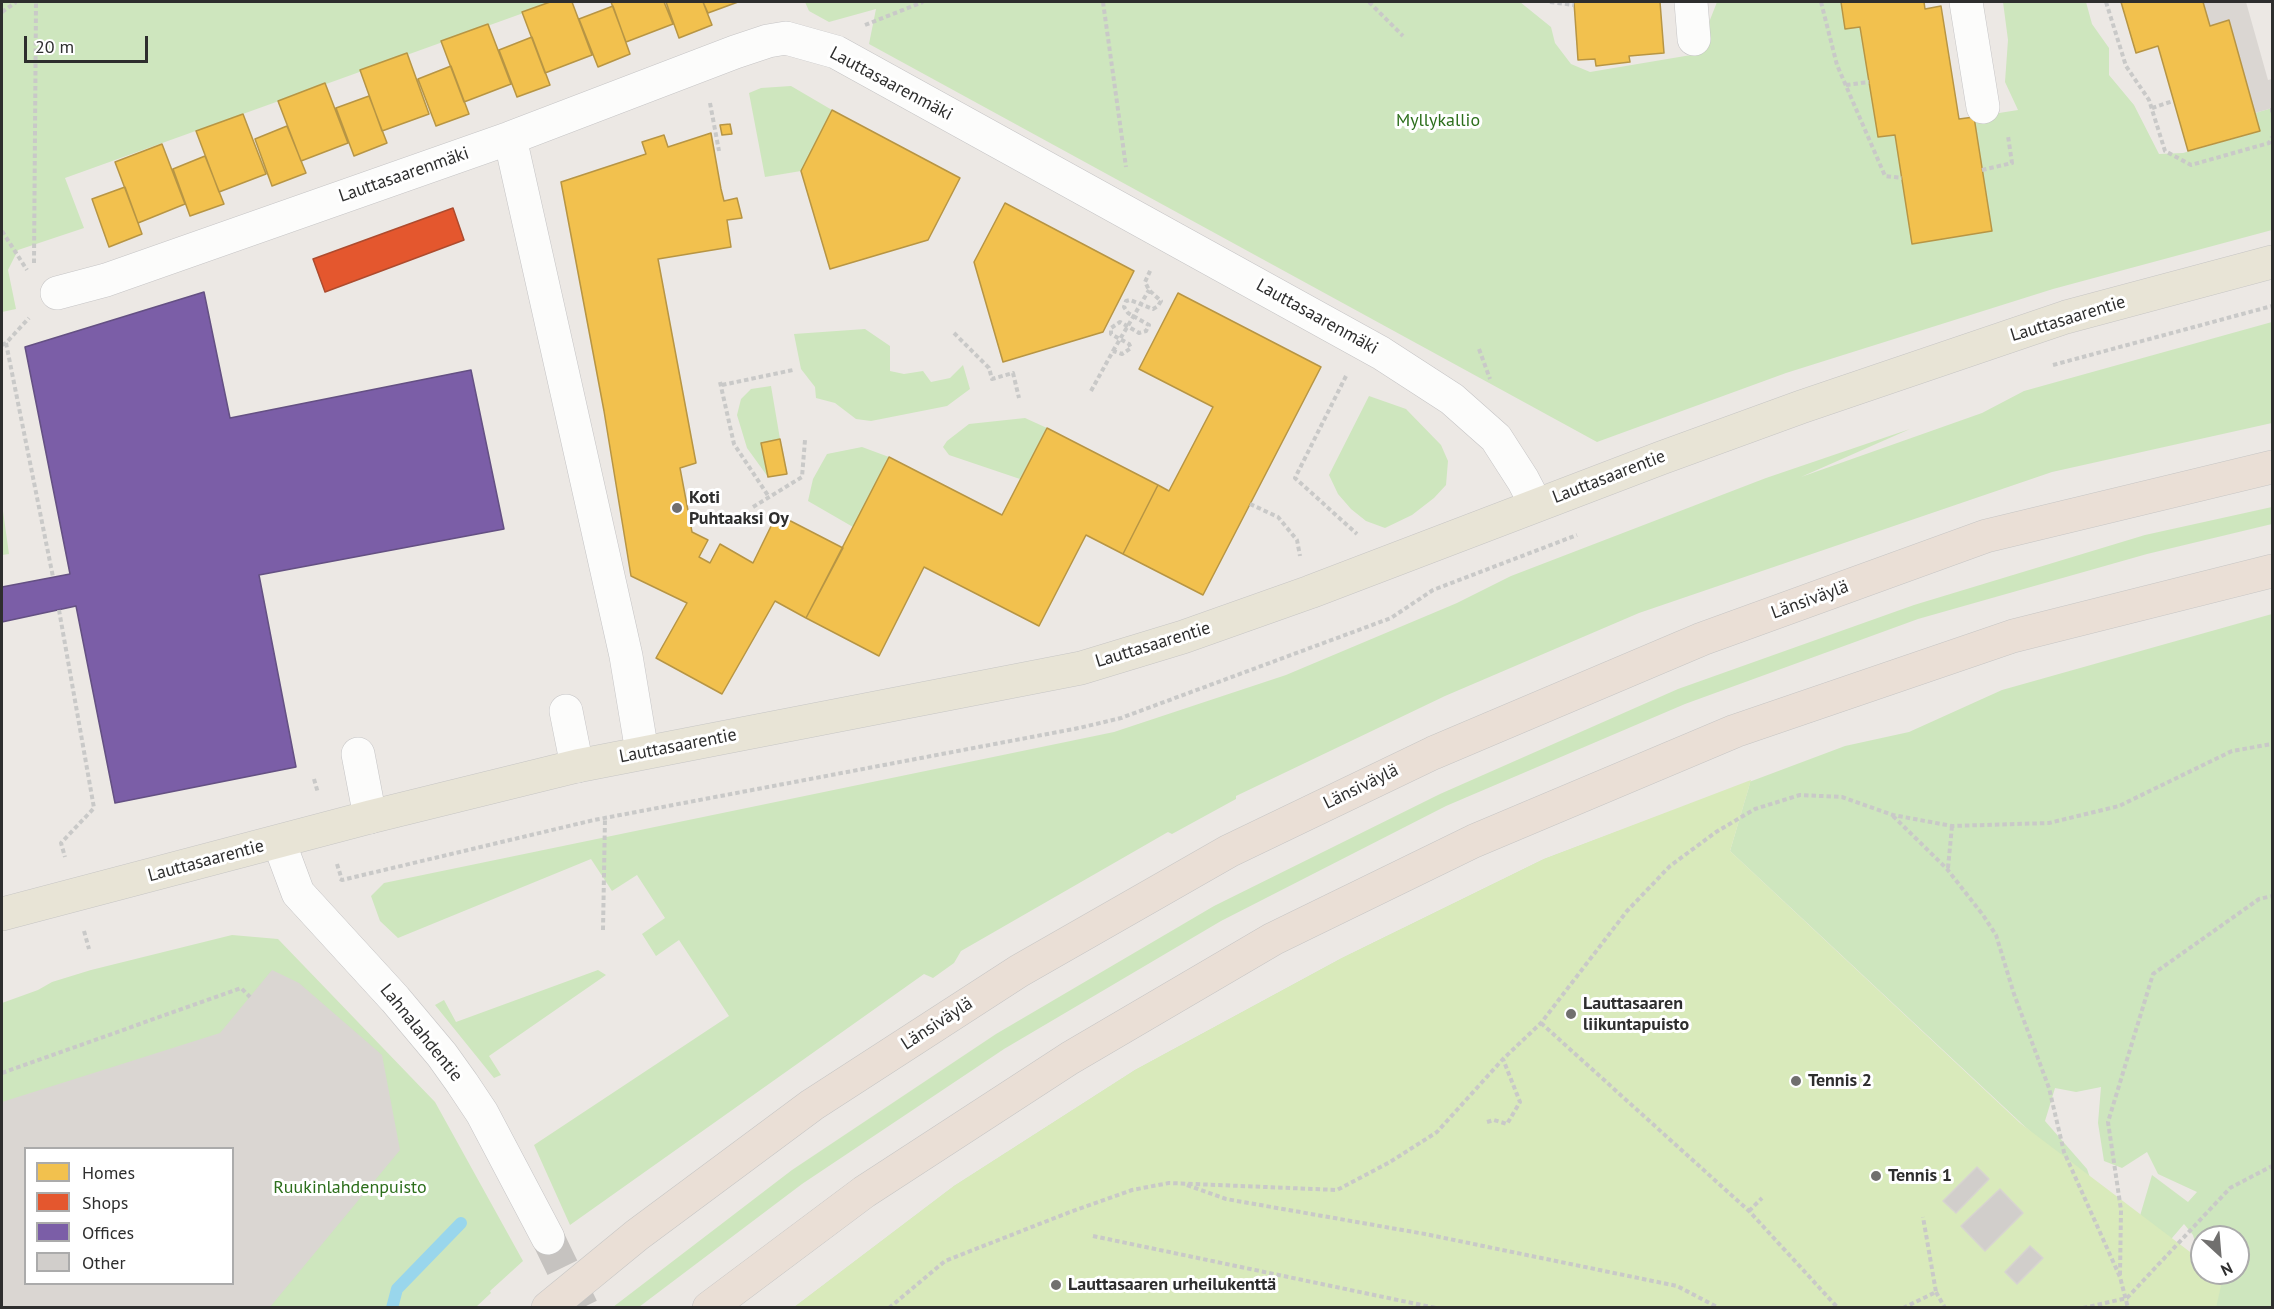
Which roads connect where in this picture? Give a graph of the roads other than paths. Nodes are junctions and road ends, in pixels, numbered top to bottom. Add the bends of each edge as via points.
1 (1691, 2) edge
2 (1966, 2) edge
3 (1694, 39) dead end
4 (1983, 107) dead end
5 (510, 138) junction
6 (2272, 262) edge
7 (57, 293) dead end
8 (2272, 467) edge
9 (1536, 505) junction
10 (2272, 571) edge
11 (566, 711) dead end
12 (642, 752) junction
13 (358, 754) dead end
14 (577, 766) junction
15 (370, 817) junction
16 (279, 842) junction
17 (2, 915) edge
18 (548, 1238) tunnel mouth
19 (548, 1308) edge
20 (709, 1308) edge

1 - 3 street
2 - 4 street
5 - 7 street, Lauttasaarenmäki via 106,280
5 - 9 street, Lauttasaarenmäki via 768,41 786,38 836,52 1381,353 1442,392 1496,438
5 - 12 street via 626,656
6 - 9 main road, Lauttasaarentie via 2066,317 1779,415
8 - 19 highway, Länsiväylä via 1986,536 1702,639 1433,753 1229,851 1019,971 812,1106 637,1235
9 - 12 main road, Lauttasaarentie via 1310,592 1081,668
10 - 20 highway via 2013,636 1734,731 1474,841 1273,939 1070,1059 864,1192
11 - 14 street
12 - 14 main road, Lauttasaarentie
13 - 15 street
14 - 15 main road, Lauttasaarentie
15 - 16 main road, Lauttasaarentie
16 - 17 main road, Lauttasaarentie
16 - 18 street, Lahnalahdentie via 297,893 395,999 462,1083

